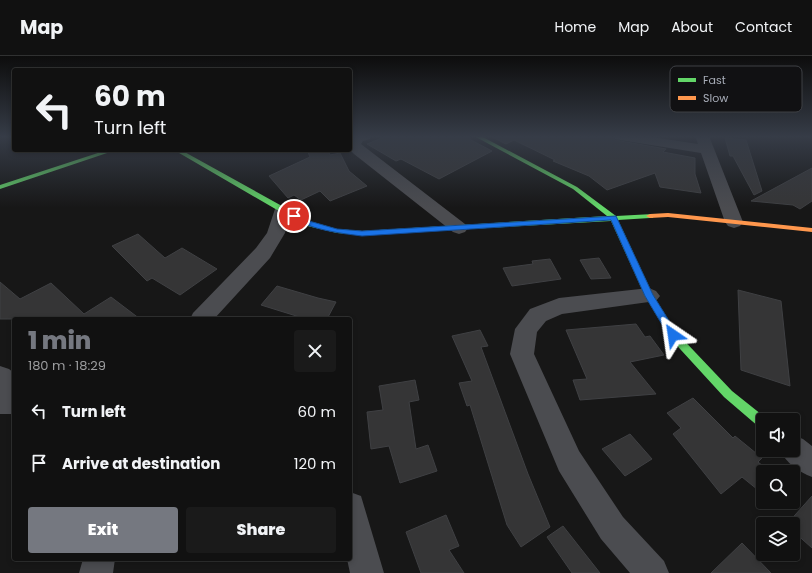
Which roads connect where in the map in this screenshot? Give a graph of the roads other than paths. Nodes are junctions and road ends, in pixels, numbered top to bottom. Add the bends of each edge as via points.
1 (82, 160) edge
2 (195, 160) edge
3 (371, 160) edge
4 (523, 160) edge
5 (711, 160) edge
6 (0, 187) edge
7 (282, 210) junction
8 (613, 217) junction
9 (734, 222) junction
10 (459, 228) junction
11 (812, 230) edge
12 (649, 296) junction
13 (207, 317) edge
14 (0, 376) edge
15 (12, 387) edge
16 (0, 403) edge
17 (12, 403) edge
18 (756, 417) edge
19 (800, 454) edge
20 (812, 463) edge
21 (352, 514) edge
22 (99, 561) edge
23 (96, 573) edge
24 (367, 573) edge
25 (652, 573) edge

1 - 6 street
2 - 7 street
3 - 10 street
4 - 8 street via 575,188
5 - 9 street
7 - 10 street via 306,223 362,234
7 - 13 street via 276,233 263,253
8 - 9 street via 668,215
8 - 10 street
8 - 12 street
9 - 11 street
12 - 18 street via 673,335 728,394
12 - 25 street via 559,306 538,314 526,329 522,354 568,461 612,528
14 - 15 street
16 - 17 street
19 - 20 street
21 - 24 street
22 - 23 street

